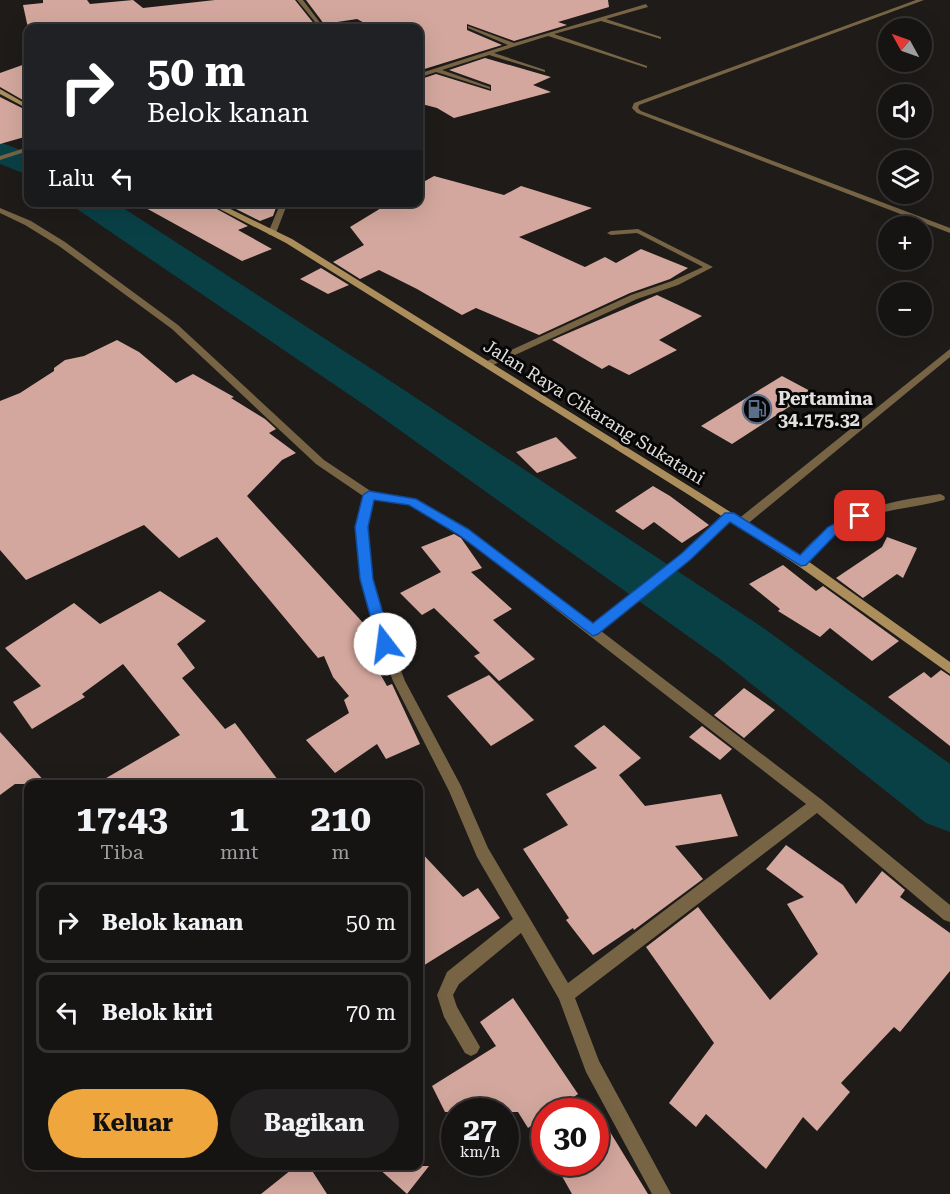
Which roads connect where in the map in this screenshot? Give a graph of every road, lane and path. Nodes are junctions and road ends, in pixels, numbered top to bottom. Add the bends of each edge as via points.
1 (300, 0) edge
2 (921, 0) edge
3 (646, 6) dead end
4 (600, 19) junction
5 (319, 24) edge
6 (470, 27) dead end
7 (548, 34) junction
8 (659, 38) dead end
9 (513, 45) junction
10 (488, 53) junction
11 (645, 67) dead end
12 (438, 70) junction
13 (543, 71) dead end
14 (423, 74) edge
15 (488, 88) dead end
16 (0, 91) edge
17 (24, 105) edge
18 (24, 150) edge
19 (0, 159) edge
20 (219, 207) edge
21 (283, 207) edge
22 (0, 210) edge
23 (950, 231) edge
24 (272, 233) junction
25 (611, 233) dead end
26 (950, 352) edge
27 (488, 364) junction
28 (369, 495) junction
29 (940, 498) dead end
30 (729, 516) junction
31 (741, 523) junction
32 (801, 562) junction
33 (593, 631) junction
34 (950, 669) edge
35 (818, 804) junction
36 (950, 915) edge
37 (522, 922) junction
38 (566, 995) junction
39 (471, 1047) dead end
40 (662, 1194) edge

1 - 5 street
2 - 23 street via 636,104 635,108
3 - 4 street
4 - 7 street
4 - 8 street
6 - 9 street
7 - 9 street
7 - 11 street
9 - 10 street
10 - 12 street
10 - 13 street
12 - 14 street
12 - 15 street
16 - 17 main road
18 - 19 street
20 - 24 main road, Jalan Raya Cikarang Sukatani
21 - 24 street
22 - 28 street via 62,244 175,327 320,462
24 - 27 main road, Jalan Raya Cikarang Sukatani
25 - 27 street via 639,231 709,267
26 - 31 street
27 - 30 main road, Jalan Raya Cikarang Sukatani
28 - 33 street via 412,502 464,532
28 - 37 street via 362,527 367,579 385,644 482,852
29 - 32 street via 896,504 860,516 833,530
30 - 31 main road, Jalan Raya Cikarang Sukatani
30 - 33 street
31 - 32 main road, Jalan Raya Cikarang Sukatani
32 - 34 main road, Jalan Raya Cikarang Sukatani
33 - 35 street
35 - 36 street
35 - 38 street
37 - 38 street
37 - 39 street via 453,978 445,995
38 - 40 street via 592,1066

